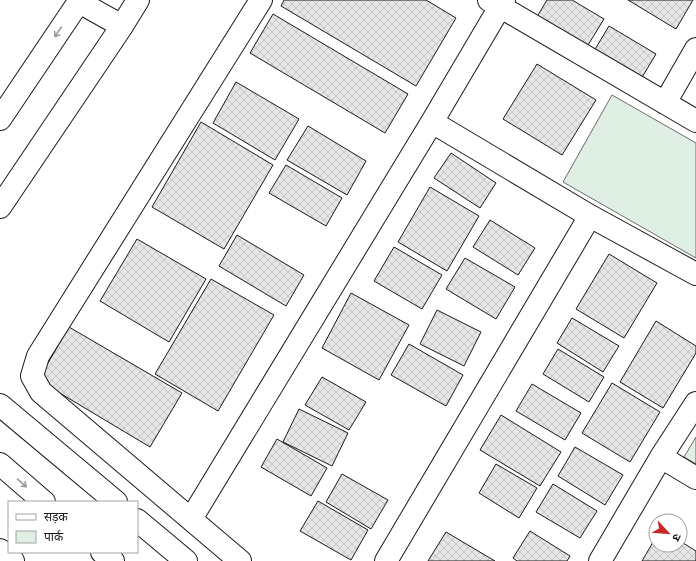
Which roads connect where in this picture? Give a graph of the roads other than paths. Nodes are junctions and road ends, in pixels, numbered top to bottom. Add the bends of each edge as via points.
1 (138, 0) edge
2 (261, 0) edge
3 (80, 1) edge
4 (498, 2) edge
5 (122, 26) junction
6 (696, 49) edge
7 (665, 103) junction
8 (0, 119) edge
9 (696, 121) edge
10 (432, 122) junction
11 (0, 207) edge
12 (590, 216) junction
13 (696, 274) edge
14 (696, 403) edge
15 (0, 405) edge
16 (661, 457) junction
17 (0, 464) edge
18 (696, 478) edge
19 (43, 501) edge
20 (115, 501) edge
21 (191, 519) junction
22 (138, 521) edge
23 (0, 550) edge
24 (103, 553) edge
25 (13, 561) edge
26 (113, 561) edge
27 (186, 561) edge
28 (240, 561) edge
29 (386, 561) edge
30 (600, 561) edge

1 - 5 street
2 - 21 street via 38,356 32,376 41,392
3 - 5 street
3 -> 8 street
4 - 7 street
4 - 10 street
5 - 11 street
6 - 7 street
7 - 9 street
10 - 12 street
10 - 21 street
12 - 13 street
12 - 29 street
14 - 16 street
15 - 20 street
16 - 18 street
16 - 30 street
17 -> 19 street
21 - 28 street
22 - 27 street
23 - 25 street
24 - 26 street

